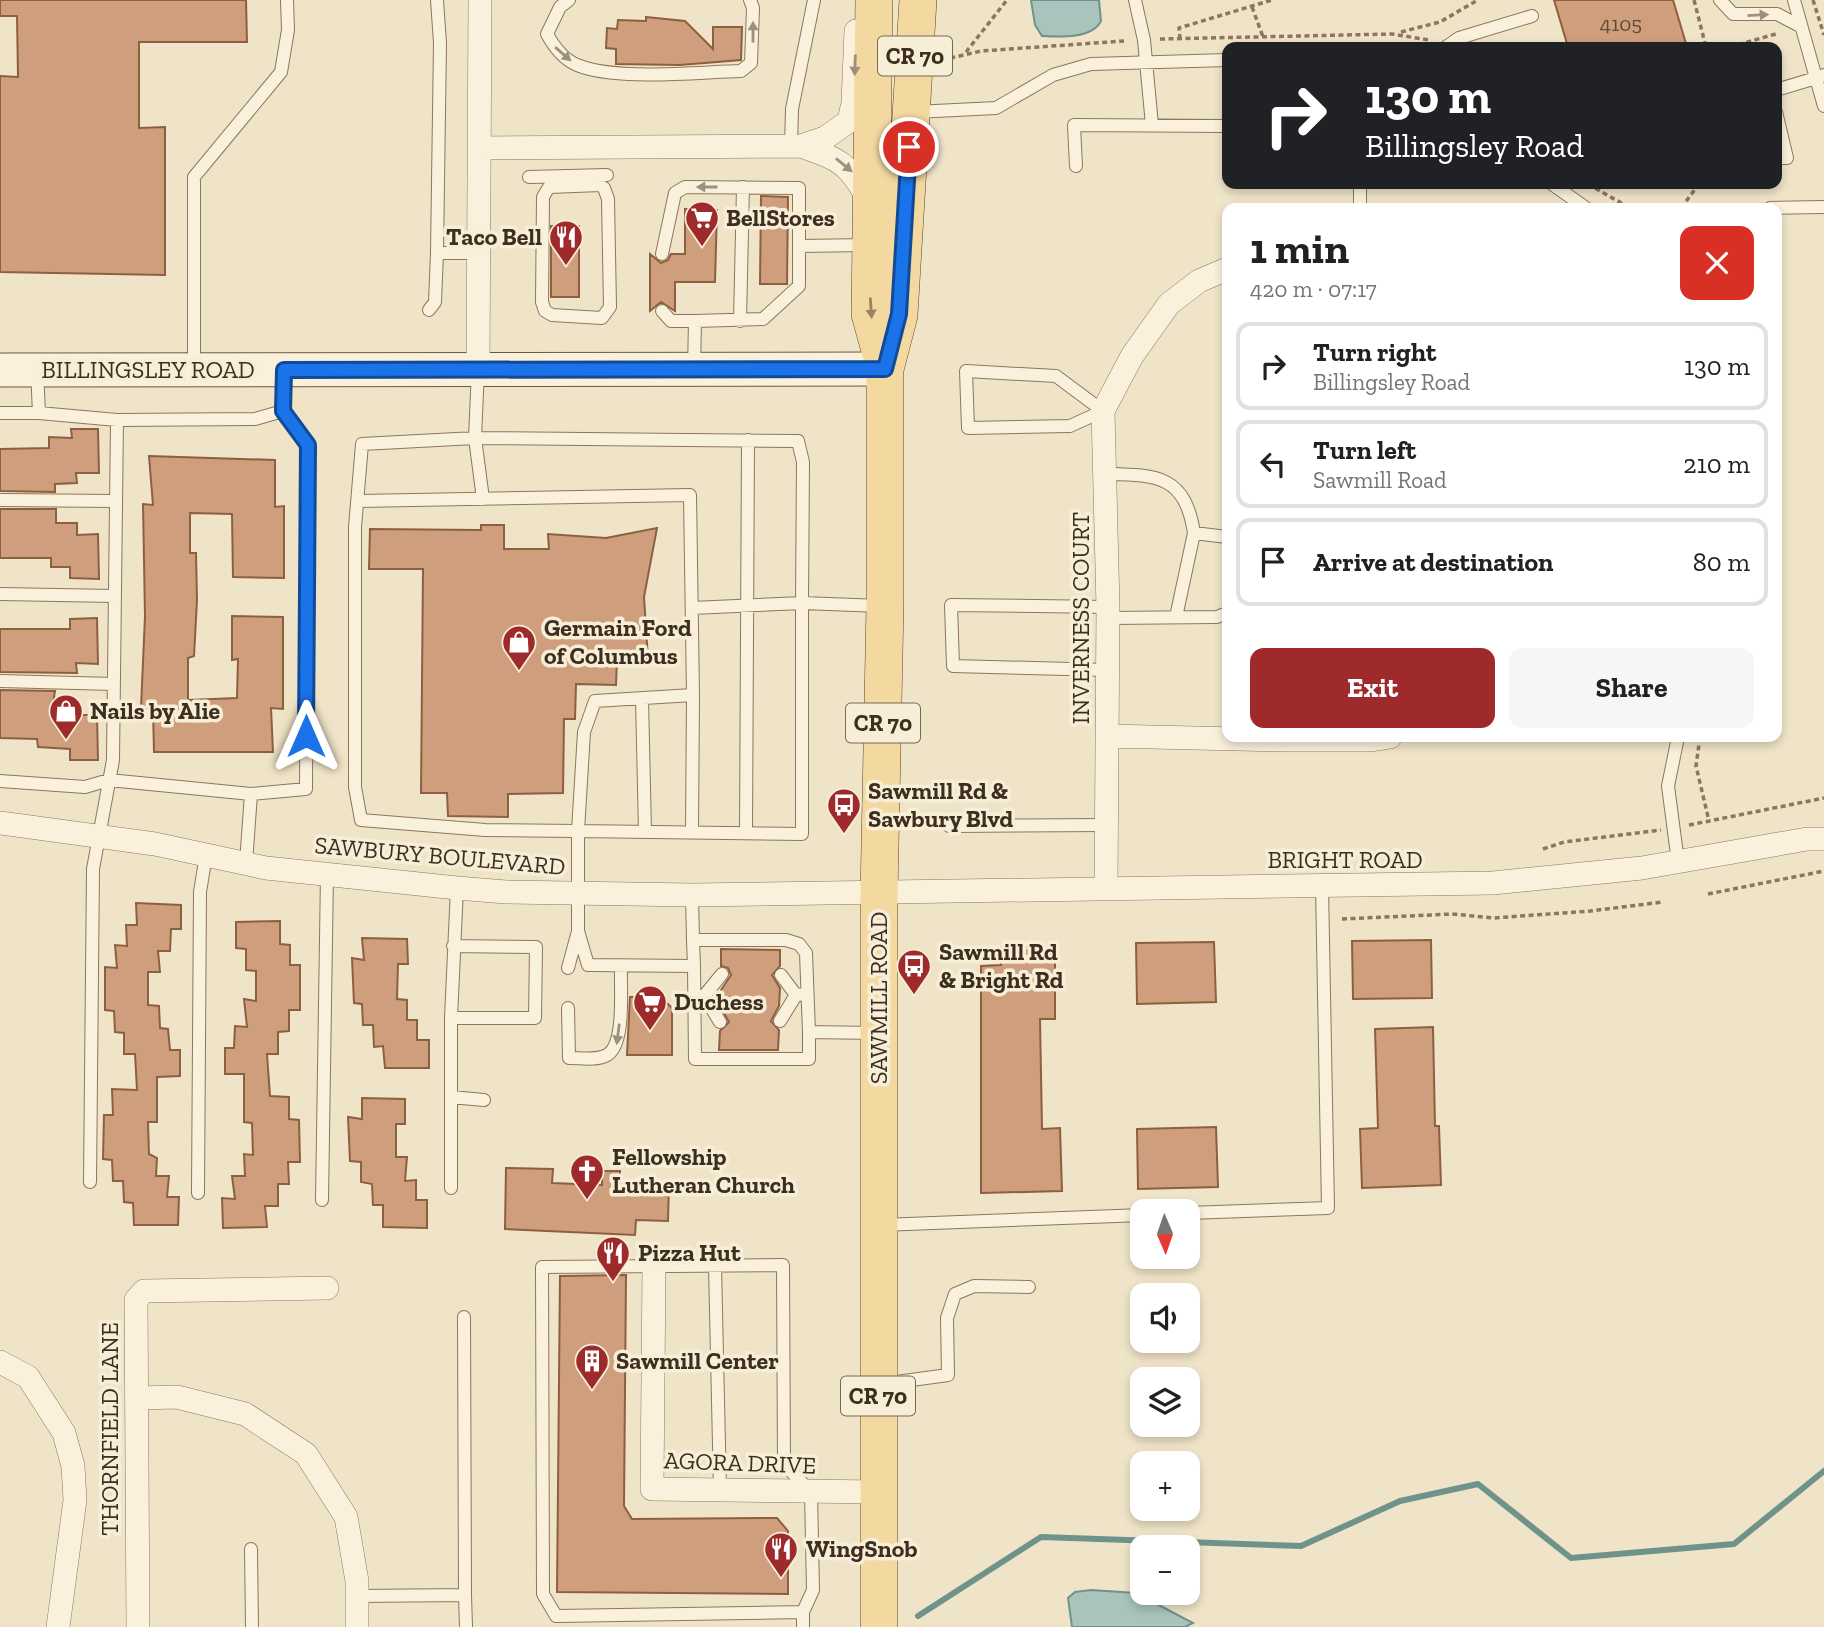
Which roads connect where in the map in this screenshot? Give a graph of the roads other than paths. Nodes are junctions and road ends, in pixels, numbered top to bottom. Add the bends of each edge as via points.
1 (287, 0) edge
2 (437, 0) edge
3 (480, 0) edge
4 (569, 0) edge
5 (750, 0) edge
6 (814, 0) edge
7 (872, 0) edge
8 (918, 0) edge
9 (1135, 0) edge
10 (1720, 0) edge
11 (1794, 0) edge
12 (1532, 16) dead end
13 (1794, 28) junction
14 (1453, 42) edge
15 (1222, 60) edge
16 (1146, 62) junction
17 (1820, 76) edge
18 (1782, 88) edge
19 (1824, 106) edge
20 (892, 111) junction
21 (1152, 125) junction
22 (1222, 126) edge
23 (1782, 137) edge
24 (796, 146) junction
25 (479, 148) junction
26 (1782, 158) edge
27 (1076, 166) dead end
28 (607, 175) dead end
29 (529, 177) dead end
30 (548, 182) junction
31 (743, 187) junction
32 (1559, 189) edge
33 (871, 202) junction
34 (1579, 203) edge
35 (1824, 207) edge
36 (1782, 208) edge
37 (870, 245) junction
38 (799, 246) junction
39 (437, 253) junction
40 (478, 253) junction
41 (662, 254) dead end
42 (1222, 272) edge
43 (429, 310) dead end
44 (662, 311) dead end
45 (695, 321) junction
46 (740, 321) junction
47 (194, 369) junction
48 (478, 369) junction
49 (694, 369) junction
50 (885, 369) junction
51 (0, 370) edge
52 (37, 370) junction
53 (284, 370) junction
54 (283, 411) junction
55 (1103, 411) junction
56 (0, 413) edge
57 (39, 413) junction
58 (117, 420) junction
59 (475, 438) junction
60 (748, 440) junction
61 (1107, 474) junction
62 (483, 499) junction
63 (0, 500) edge
64 (116, 501) junction
65 (358, 501) junction
66 (1194, 533) junction
67 (1222, 536) edge
68 (0, 594) edge
69 (115, 596) junction
70 (802, 603) junction
71 (747, 606) junction
72 (885, 606) junction
73 (692, 608) junction
74 (1108, 612) junction
75 (1222, 615) edge
76 (1176, 617) junction
77 (1108, 670) junction
78 (0, 681) edge
79 (114, 684) junction
80 (692, 695) junction
81 (642, 698) junction
82 (1107, 736) junction
83 (1222, 739) edge
84 (1677, 742) edge
85 (109, 780) junction
86 (0, 781) edge
87 (251, 794) junction
88 (0, 823) edge
89 (1107, 825) junction
90 (949, 826) dead end
91 (578, 831) junction
92 (645, 832) junction
93 (692, 832) junction
94 (746, 833) junction
95 (97, 836) junction
96 (1818, 837) edge
97 (205, 855) junction
98 (1678, 862) junction
99 (246, 863) junction
100 (327, 874) junction
101 (1322, 886) junction
102 (1106, 887) junction
103 (457, 888) junction
104 (579, 893) junction
105 (879, 894) junction
106 (692, 895) junction
107 (578, 931) junction
108 (693, 940) junction
109 (453, 946) junction
110 (621, 966) junction
111 (694, 966) junction
112 (568, 968) dead end
113 (722, 974) dead end
114 (781, 975) dead end
115 (802, 995) junction
116 (699, 996) junction
117 (568, 1008) dead end
118 (451, 1018) junction
119 (780, 1021) dead end
120 (720, 1022) dead end
121 (809, 1032) junction
122 (880, 1033) junction
123 (451, 1097) junction
124 (484, 1100) dead end
125 (90, 1182) dead end
126 (452, 1188) dead end
127 (198, 1193) dead end
128 (322, 1200) dead end
129 (1200, 1213) edge
130 (1130, 1215) edge
131 (879, 1225) junction
132 (715, 1266) junction
133 (654, 1267) junction
134 (1029, 1287) dead end
135 (327, 1289) dead end
136 (464, 1318) dead end
137 (0, 1362) edge
138 (878, 1384) junction
139 (136, 1398) junction
140 (720, 1490) junction
141 (811, 1492) junction
142 (878, 1492) junction
143 (251, 1549) dead end
144 (357, 1595) junction
145 (465, 1595) junction
146 (803, 1612) junction
147 (58, 1627) edge
148 (138, 1627) edge
149 (252, 1627) edge
150 (357, 1627) edge
151 (466, 1627) edge
152 (803, 1627) edge
153 (878, 1627) edge

1 - 47 lane via 281,72 194,177
2 - 39 lane
3 - 25 street
4 -> 5 lane via 560,7 547,34 557,51 576,65 608,73 741,71 751,63
6 - 24 lane via 792,109
7 - 20 main road, SAWMILL ROAD / CR 70
7 -> 24 street via 856,26 849,121 825,138
8 - 20 main road, SAWMILL ROAD / CR 70
9 - 16 lane
10 -> 13 lane via 1733,14 1777,15
11 - 13 lane
12 - 14 lane
13 - 17 lane
15 - 16 lane
16 - 20 lane via 1091,64 1065,71 996,108
16 - 21 lane
17 - 18 lane
17 - 19 lane
20 - 33 main road, SAWMILL ROAD / CR 70
20 - 50 main road, SAWMILL ROAD / CR 70 via 899,314
21 - 22 lane
21 - 27 lane via 1074,125
23 - 26 lane via 1787,158
24 - 25 street
24 -> 33 street via 840,159
25 - 40 street
28 - 30 lane
29 - 30 lane
30 - 30 lane via 542,197 545,311 603,318 610,307 604,188
31 - 38 lane via 800,188
31 -> 41 lane via 685,187 675,193
31 - 46 lane
32 - 34 lane
33 - 37 main road, SAWMILL ROAD / CR 70
35 - 36 lane
37 - 38 lane
37 -> 50 main road, SAWMILL ROAD / CR 70 via 870,314
38 - 46 lane via 799,286 763,319
39 - 40 lane
39 - 43 lane via 435,302
40 - 48 street
42 - 55 street via 1199,281 1169,304 1132,356
44 - 45 lane via 671,321
45 - 46 lane
45 - 49 lane
47 - 52 street, BILLINGSLEY ROAD
47 - 53 street, BILLINGSLEY ROAD
48 - 49 street, BILLINGSLEY ROAD
48 - 53 street, BILLINGSLEY ROAD
48 - 59 lane
49 - 50 street, BILLINGSLEY ROAD
50 - 72 main road, SAWMILL ROAD / CR 70
51 - 52 street, BILLINGSLEY ROAD
52 - 57 lane
53 - 54 lane
54 - 58 lane via 255,419
54 - 87 lane via 308,445 306,789
55 - 55 lane via 1070,426 968,428 966,371 1056,376
55 - 61 street, INVERNESS COURT
56 - 57 lane
57 - 58 lane
58 - 64 lane
59 - 60 lane
59 - 62 lane
59 - 65 lane via 362,444
60 - 70 lane via 798,441 803,462
60 - 71 lane
61 - 66 lane via 1153,475 1169,483 1191,515
61 - 74 street, INVERNESS COURT
62 - 65 lane
62 - 73 lane via 690,495
63 - 64 lane
64 - 69 lane
65 - 91 lane via 355,787 361,820 485,830
66 - 67 lane
66 - 76 lane
68 - 69 lane
69 - 79 lane
70 - 71 lane
70 - 72 lane
70 - 94 lane via 802,834
71 - 73 lane
71 - 94 lane
72 - 105 main road, SAWMILL ROAD / CR 70
73 - 80 lane
74 - 76 lane
74 - 77 street, INVERNESS COURT
74 - 77 lane via 951,605 953,666
75 - 76 lane
77 - 82 street, INVERNESS COURT
78 - 79 lane
79 - 85 lane
80 - 81 lane
80 - 93 lane
81 - 91 lane via 595,701 584,732
81 - 92 lane
82 - 83 street
82 - 89 street, INVERNESS COURT
84 - 98 lane via 1668,786
85 - 86 lane via 85,787
85 - 87 lane
85 - 95 lane
87 - 99 lane
88 - 95 street, SAWBURY BOULEVARD
89 - 90 lane
89 - 102 street, INVERNESS COURT
91 - 92 lane
91 - 104 lane
92 - 93 lane
93 - 94 lane
95 - 97 street, SAWBURY BOULEVARD
95 - 125 lane
96 - 98 street, BRIGHT ROAD
97 - 99 street, SAWBURY BOULEVARD
97 - 127 lane via 200,892
98 - 101 street, BRIGHT ROAD via 1493,883
99 - 100 street, SAWBURY BOULEVARD
100 - 103 street, SAWBURY BOULEVARD
100 - 128 lane
101 - 102 street, BRIGHT ROAD
101 - 129 lane via 1328,1208
102 - 105 street, BRIGHT ROAD
103 - 104 street, SAWBURY BOULEVARD
103 - 109 lane
104 - 106 street, SAWBURY BOULEVARD
104 - 107 lane
105 - 106 street, SAWBURY BOULEVARD
105 - 122 main road, SAWMILL ROAD / CR 70
106 - 108 lane
107 - 110 lane via 588,965
107 - 112 lane
108 - 111 lane
108 - 115 lane via 786,940 799,944 806,953
109 - 118 lane
109 - 118 lane via 537,947 536,1018
110 - 111 lane
110 -> 117 lane via 619,1041 608,1055 569,1058
111 - 116 lane
113 - 116 lane
114 - 115 lane
115 - 119 lane
115 - 121 lane
116 - 120 lane
116 - 121 lane via 695,1059 809,1059
118 - 123 lane
121 - 122 lane
122 - 131 main road, SAWMILL ROAD / CR 70
123 - 124 lane
123 - 126 lane
130 - 131 lane
131 - 138 main road, SAWMILL ROAD / CR 70
132 - 133 lane
132 - 140 lane
132 - 141 lane via 783,1265 784,1464
133 - 140 street, AGORA DRIVE via 652,1489
133 - 146 lane via 542,1267 543,1594 556,1616
134 - 138 lane via 974,1286 955,1294 947,1318 948,1375
135 - 139 street, THORNFIELD LANE via 144,1291 136,1300
136 - 145 lane
137 - 147 street via 28,1377 64,1433 73,1466 75,1500
138 - 142 main road, SAWMILL ROAD / CR 70
139 - 144 street via 177,1397 245,1414 306,1454 346,1517
139 - 148 street, THORNFIELD LANE
140 - 141 street, AGORA DRIVE
141 - 142 street, AGORA DRIVE
141 - 146 lane via 813,1590
142 - 153 main road, SAWMILL ROAD / CR 70
143 - 149 lane
144 - 145 lane
144 - 150 street
145 - 151 lane
146 - 152 lane

